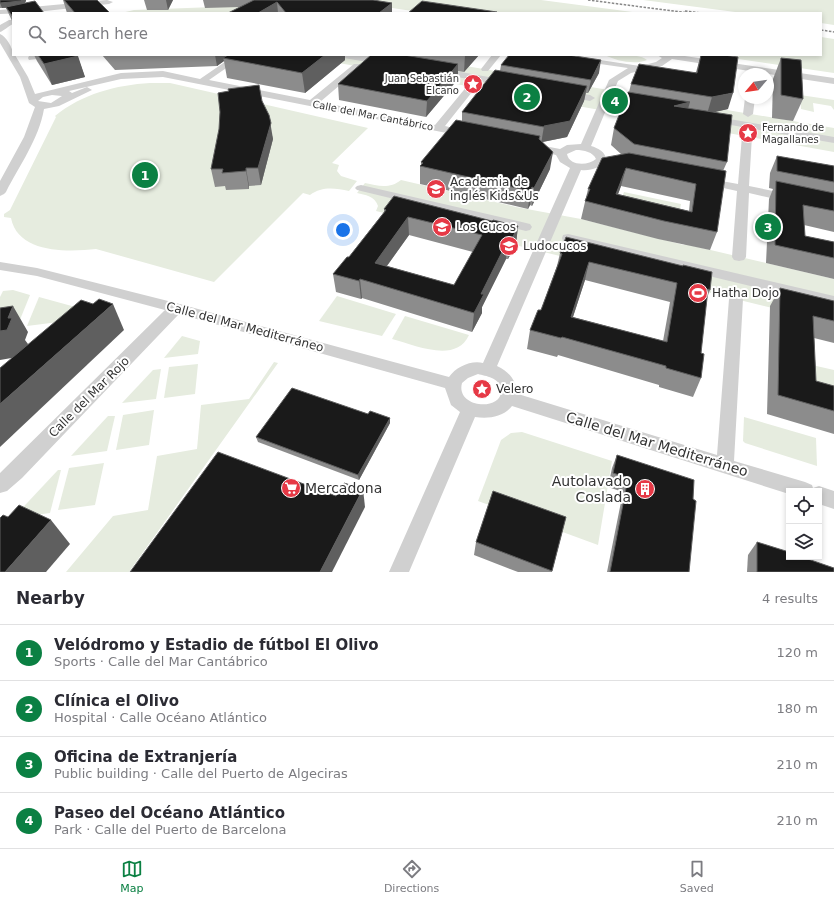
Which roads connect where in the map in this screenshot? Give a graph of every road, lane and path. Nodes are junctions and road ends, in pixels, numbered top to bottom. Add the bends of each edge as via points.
1 (14, 10) junction
2 (1, 11) edge
3 (46, 11) edge
4 (26, 12) edge
5 (62, 12) edge
6 (12, 22) edge
7 (12, 22) edge
8 (0, 24) edge
9 (0, 30) edge
10 (0, 36) edge
11 (41, 56) edge
12 (240, 56) edge
13 (350, 56) edge
14 (496, 56) edge
15 (672, 56) edge
16 (594, 57) edge
17 (32, 58) dead end
18 (603, 62) junction
19 (394, 64) edge
20 (357, 66) edge
21 (641, 68) junction
22 (738, 68) edge
23 (426, 69) edge
24 (485, 69) dead end
25 (774, 74) edge
26 (24, 77) junction
27 (185, 77) junction
28 (104, 80) junction
29 (614, 80) junction
30 (202, 81) junction
31 (834, 81) edge
32 (516, 85) edge
33 (471, 86) dead end
34 (88, 90) junction
35 (52, 92) junction
36 (560, 92) edge
37 (590, 98) dead end
38 (62, 101) junction
39 (36, 103) junction
40 (314, 103) junction
41 (749, 104) edge
42 (748, 114) dead end
43 (702, 117) edge
44 (438, 128) junction
45 (30, 134) junction
46 (477, 136) edge
47 (747, 136) dead end
48 (834, 140) edge
49 (522, 145) edge
50 (585, 147) junction
51 (562, 153) junction
52 (601, 160) junction
53 (614, 163) edge
54 (577, 166) junction
55 (695, 179) edge
56 (361, 188) dead end
57 (743, 189) junction
58 (0, 192) edge
59 (804, 201) edge
60 (526, 227) dead end
61 (568, 238) edge
62 (0, 256) edge
63 (739, 257) dead end
64 (0, 266) edge
65 (37, 272) junction
66 (736, 299) dead end
67 (834, 301) edge
68 (176, 308) junction
69 (488, 368) junction
70 (453, 384) junction
71 (508, 398) junction
72 (470, 410) junction
73 (725, 465) junction
74 (0, 485) edge
75 (796, 488) edge
76 (822, 497) edge
77 (834, 500) edge
78 (399, 572) edge

1 - 2 street
1 - 3 street
1 - 4 street
3 - 5 street via 112,2
6 - 8 street
7 - 9 street via 4,25
10 - 26 street
11 - 17 street
12 - 30 street
13 - 19 street
14 - 24 street
15 - 21 street via 659,64
15 - 22 street
16 - 18 street
18 - 21 street
18 - 29 street via 612,68
20 - 40 street
21 - 29 street via 628,71
23 - 32 street
25 - 31 street
26 - 35 street via 36,88
26 - 39 street
27 - 28 street, Calle del Mar Cantábrico via 147,74
27 - 30 street, Calle del Mar Cantábrico
27 - 34 street, Calle del Mar Cantábrico via 125,80
28 - 34 street, Calle del Mar Cantábrico
28 - 35 street, Calle del Mar Cantábrico
29 - 50 street
30 - 40 street, Calle del Mar Cantábrico
33 - 44 street
34 - 38 street, Calle del Mar Cantábrico
35 - 38 street via 66,94 67,97
35 - 39 street, Calle del Mar Cantábrico via 36,97
36 - 37 street
38 - 39 street
38 - 45 street
39 - 45 street via 39,111
40 - 44 street, Calle del Mar Cantábrico
41 - 42 street
43 - 48 street
44 - 46 street, Calle del Mar Cantábrico
45 - 58 street
47 - 57 street
49 - 51 street
50 - 51 street via 572,147
50 - 52 street via 596,151
51 - 54 street via 561,156 566,162
52 - 53 street
52 - 54 street via 590,167
54 - 69 street
55 - 57 street
56 - 60 street
57 - 59 street
57 - 63 street
61 - 67 street
62 - 65 street, Calle del Mar Mediterráneo
64 - 65 street, Calle del Mar Mediterráneo
65 - 68 street, Calle del Mar Mediterráneo
66 - 73 street
68 - 70 street, Calle del Mar Mediterráneo
68 - 74 street, Calle del Mar Rojo
69 - 70 street via 462,372
69 - 71 street via 497,372 508,384
70 - 72 street via 455,398
71 - 72 street via 504,404 493,410
71 - 73 street, Calle del Mar Mediterráneo
72 - 78 street
73 - 75 street, Calle del Mar Mediterráneo
76 - 77 street

